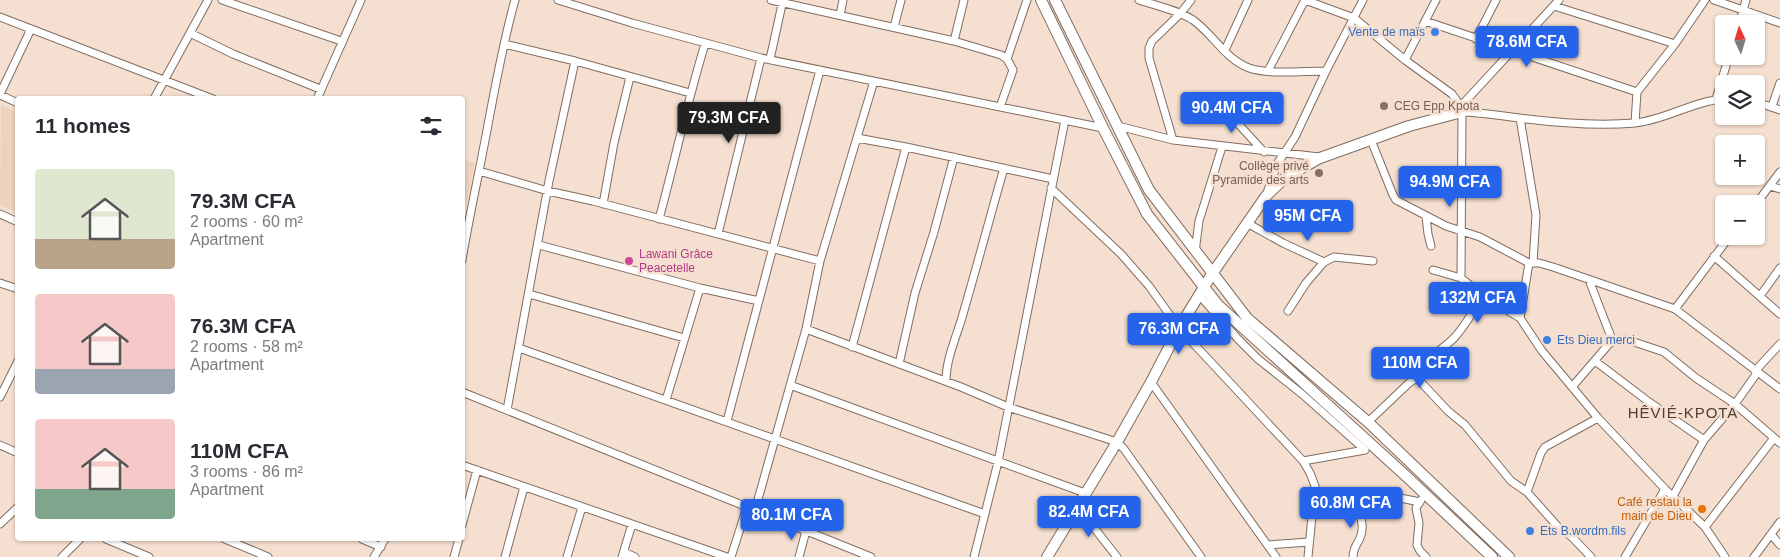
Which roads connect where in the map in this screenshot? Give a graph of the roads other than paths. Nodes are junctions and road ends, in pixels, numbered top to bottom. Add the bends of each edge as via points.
1 (208, 0) edge
2 (222, 0) edge
3 (361, 0) edge
4 (515, 0) edge
5 (558, 0) edge
6 (771, 0) edge
7 (843, 0) edge
8 (901, 0) edge
9 (964, 0) edge
10 (1027, 0) edge
11 (1041, 0) edge
12 (1055, 0) edge
13 (1139, 0) edge
14 (1192, 0) edge
15 (1248, 0) edge
16 (1363, 0) edge
17 (1436, 0) edge
18 (1496, 0) edge
19 (1559, 0) edge
20 (1704, 0) edge
21 (1714, 0) edge
22 (1746, 0) edge
23 (783, 1) edge
24 (1554, 6) junction
25 (1743, 11) junction
26 (1180, 14) junction
27 (840, 15) junction
28 (1742, 15) edge
29 (0, 17) edge
30 (1354, 18) junction
31 (1425, 21) junction
32 (1780, 24) edge
33 (894, 27) junction
34 (31, 29) junction
35 (190, 33) junction
36 (1476, 39) junction
37 (341, 41) junction
38 (954, 41) junction
39 (504, 44) junction
40 (705, 44) junction
41 (1675, 44) junction
42 (1225, 50) junction
43 (1511, 51) junction
44 (761, 58) junction
45 (770, 59) junction
46 (1007, 59) junction
47 (1405, 60) junction
48 (575, 61) junction
49 (820, 70) junction
50 (1268, 71) junction
51 (1326, 71) junction
52 (630, 77) junction
53 (164, 80) junction
54 (874, 81) junction
55 (1780, 83) edge
56 (320, 89) junction
57 (690, 92) junction
58 (1637, 92) junction
59 (0, 95) edge
60 (156, 96) edge
61 (205, 96) edge
62 (318, 96) edge
63 (1715, 99) edge
64 (15, 102) edge
65 (1211, 102) dead end
66 (1765, 104) edge
67 (1772, 106) junction
68 (1000, 107) junction
69 (1461, 110) junction
70 (1780, 110) edge
71 (1520, 118) junction
72 (1065, 120) junction
73 (1635, 122) junction
74 (1118, 126) junction
75 (1103, 128) junction
76 (857, 138) junction
77 (1173, 140) junction
78 (1371, 140) junction
79 (906, 147) junction
80 (1222, 147) junction
81 (1264, 152) junction
82 (1284, 154) junction
83 (954, 157) junction
84 (1320, 158) junction
85 (1004, 168) junction
86 (479, 172) junction
87 (1780, 172) edge
88 (1053, 179) junction
89 (1770, 186) junction
90 (1051, 188) junction
91 (1780, 189) edge
92 (548, 191) junction
93 (1763, 195) edge
94 (1266, 196) junction
95 (602, 204) junction
96 (0, 214) edge
97 (1426, 216) junction
98 (659, 219) junction
99 (15, 221) edge
100 (1247, 223) junction
101 (465, 229) edge
102 (1460, 232) junction
103 (718, 234) junction
104 (539, 244) junction
105 (1723, 245) edge
106 (1431, 246) dead end
107 (773, 249) junction
108 (1195, 252) junction
109 (1714, 256) junction
110 (820, 261) junction
111 (1373, 261) dead end
112 (1324, 262) junction
113 (1531, 263) junction
114 (1780, 268) edge
115 (1433, 270) dead end
116 (1212, 274) junction
117 (1461, 278) junction
118 (1590, 280) junction
119 (0, 283) edge
120 (15, 288) edge
121 (700, 288) junction
122 (1202, 292) junction
123 (529, 294) junction
124 (1482, 296) junction
125 (1760, 296) junction
126 (759, 301) junction
127 (1675, 309) junction
128 (1288, 312) dead end
129 (1780, 314) edge
130 (1520, 318) junction
131 (1179, 328) junction
132 (806, 329) junction
133 (684, 338) junction
134 (1613, 342) junction
135 (1780, 344) edge
136 (852, 347) junction
137 (518, 348) junction
138 (1594, 361) junction
139 (899, 364) junction
140 (15, 367) edge
141 (1756, 372) junction
142 (1417, 378) junction
143 (946, 381) junction
144 (1151, 382) junction
145 (790, 384) junction
146 (1572, 387) junction
147 (1780, 389) edge
148 (465, 393) edge
149 (0, 397) edge
150 (666, 400) junction
151 (1735, 404) junction
152 (1008, 407) junction
153 (507, 410) junction
154 (1598, 418) junction
155 (727, 421) junction
156 (1368, 422) junction
157 (774, 440) junction
158 (1704, 440) junction
159 (1777, 440) edge
160 (1117, 442) junction
161 (0, 444) edge
162 (15, 452) edge
163 (998, 462) junction
164 (1303, 462) junction
165 (465, 466) edge
166 (477, 470) junction
167 (524, 487) junction
168 (1666, 489) junction
169 (1527, 492) junction
170 (1085, 493) junction
171 (1315, 494) junction
172 (1673, 496) junction
173 (1355, 497) junction
174 (1422, 498) junction
175 (1077, 506) junction
176 (582, 507) junction
177 (747, 507) junction
178 (15, 509) edge
179 (755, 510) junction
180 (465, 514) edge
181 (985, 514) junction
182 (1780, 522) edge
183 (0, 524) edge
184 (632, 524) junction
185 (1706, 527) junction
186 (806, 531) junction
187 (1771, 534) junction
188 (78, 541) edge
189 (111, 541) edge
190 (230, 541) edge
191 (367, 541) edge
192 (385, 541) edge
193 (458, 541) edge
194 (1309, 542) junction
195 (1780, 545) edge
196 (1268, 546) junction
197 (381, 547) junction
198 (623, 555) edge
199 (863, 555) edge
200 (62, 557) edge
201 (149, 557) edge
202 (268, 557) edge
203 (374, 557) edge
204 (454, 557) edge
205 (504, 557) edge
206 (567, 557) edge
207 (635, 557) edge
208 (726, 557) edge
209 (732, 557) edge
210 (799, 557) edge
211 (871, 557) edge
212 (974, 557) edge
213 (1047, 557) edge
214 (1117, 557) edge
215 (1201, 557) edge
216 (1276, 557) edge
217 (1308, 557) edge
218 (1353, 557) edge
219 (1426, 557) edge
220 (1492, 557) edge
221 (1509, 557) edge
222 (1591, 557) edge
223 (1625, 557) edge
224 (1725, 557) edge
225 (1754, 557) edge

1 - 35 street
2 - 37 street
3 - 37 street
4 - 39 street
5 - 40 street
6 - 23 street
7 - 27 street
8 - 33 street
9 - 38 street
10 - 46 street
11 - 75 main road
12 - 74 main road
13 - 26 street
14 - 26 street
15 - 42 street
16 - 30 street
17 - 31 street
18 - 36 street
19 - 24 street
20 - 41 street
21 - 25 street
22 - 25 street
23 - 27 street
23 - 45 street
24 - 41 street
24 - 43 street
25 - 28 street
25 - 32 street
26 - 42 street via 1193,20
26 - 77 street via 1149,48 1149,58
27 - 33 street
29 - 34 street
30 - 47 street
30 - 50 street via 1305,0
30 - 51 street
31 - 36 street
31 - 47 street
33 - 38 street
34 - 53 street
34 - 59 street
35 - 53 street
35 - 56 street
36 - 43 street
37 - 56 street
38 - 46 street
39 - 48 street
39 - 86 street
40 - 44 street
40 - 57 street
41 - 58 street
42 - 50 street via 1249,68
43 - 58 street
43 - 69 street
44 - 45 street
44 - 103 street
45 - 49 street
46 - 68 street via 1013,70
47 - 69 street via 1452,94
48 - 52 street
48 - 92 street
49 - 54 street
49 - 107 street
50 - 51 street
51 - 82 street
52 - 57 street
52 - 95 street
53 - 60 street
53 - 61 street
54 - 68 street
54 - 76 street
55 - 67 street
56 - 62 street
57 - 98 street
58 - 73 street
59 - 64 street
63 - 73 street via 1661,118
65 - 81 street via 1231,116
66 - 67 street
67 - 70 street
68 - 72 street
69 - 71 street
69 - 78 main road
69 - 102 street
71 - 73 street
71 - 113 street via 1536,215
72 - 75 street
72 - 88 street
74 - 77 street
74 - 108 main road via 1149,190
75 - 122 main road via 1147,214
76 - 79 street
76 - 110 street
77 - 80 street
78 - 84 main road
78 - 97 street via 1394,198
79 - 83 street
79 - 136 street
80 - 81 street
80 - 108 street via 1199,221
81 - 82 street
82 - 84 street
82 - 94 street
83 - 85 street
83 - 139 street via 915,293
84 - 94 main road via 1286,177
85 - 88 street
85 - 143 street via 947,365
86 - 92 street
86 - 101 street
87 - 89 street
88 - 90 street
89 - 91 street
89 - 93 street
90 - 131 street via 1121,254
90 - 152 street
92 - 95 street
92 - 104 street
94 - 100 main road
95 - 98 street
96 - 99 street
97 - 102 street
97 - 106 street
98 - 103 street
100 - 112 street
100 - 116 main road
102 - 113 street via 1480,237
102 - 117 street
103 - 107 street
104 - 121 street
104 - 123 street
105 - 109 street
107 - 110 street
107 - 126 street
108 - 116 main road
109 - 125 street
109 - 127 street
110 - 132 street
111 - 112 street via 1334,257
112 - 128 street
113 - 118 street
113 - 130 street
114 - 125 street
115 - 117 street
116 - 122 main road
116 - 156 main road via 1247,318
117 - 124 street
118 - 127 street
118 - 134 street
119 - 120 street
121 - 126 street
121 - 133 street
122 - 131 main road
122 - 164 street via 1238,339 1365,450
122 - 174 main road
123 - 133 street
123 - 137 street
124 - 130 street
124 - 142 street via 1454,338 1424,365
125 - 129 street
126 - 155 street
127 - 141 street
130 - 146 street
131 - 144 main road
131 - 164 street
132 - 136 street
132 - 145 street
133 - 150 street
134 - 138 street
134 - 151 street via 1625,339 1664,352
135 - 141 street
136 - 139 street
137 - 150 street
137 - 153 street
138 - 146 street
138 - 158 street
139 - 143 street
140 - 149 street
141 - 147 street
141 - 151 street
142 - 156 street
142 - 169 street via 1465,424 1511,481
143 - 152 street
144 - 160 main road
144 - 196 street
145 - 157 street
145 - 163 street
146 - 154 street
148 - 153 street
150 - 155 street
151 - 158 street
151 - 159 street
152 - 160 street
152 - 163 street
153 - 177 street
154 - 168 street
154 - 169 street via 1545,447
155 - 157 street
156 - 221 main road
157 - 179 street
157 - 181 street
158 - 172 street
159 - 185 street
160 - 170 main road
160 - 215 street
161 - 162 street
163 - 170 street
163 - 181 street
164 - 171 street via 1314,481
165 - 166 street
166 - 167 street
166 - 180 street
167 - 176 street
167 - 205 street
168 - 172 street
168 - 223 street
169 - 222 street
170 - 175 main road
171 - 173 street
171 - 194 street
172 - 185 street
173 - 174 street
173 - 218 street via 1362,531
174 - 219 street via 1416,508 1419,523 1417,545
174 - 220 main road
175 - 213 main road
175 - 214 street
176 - 184 street
176 - 206 street
177 - 179 street
177 - 209 street
178 - 183 street
179 - 186 street
181 - 212 street
182 - 187 street
184 - 198 street
184 - 208 street
185 - 224 street
186 - 199 street
186 - 210 street
187 - 195 street
187 - 225 street
188 - 200 street
189 - 201 street
190 - 202 street
191 - 197 street
192 - 197 street
193 - 204 street
194 - 196 street
194 - 217 street
196 - 216 street
197 - 203 street
198 - 207 street
199 - 211 street

